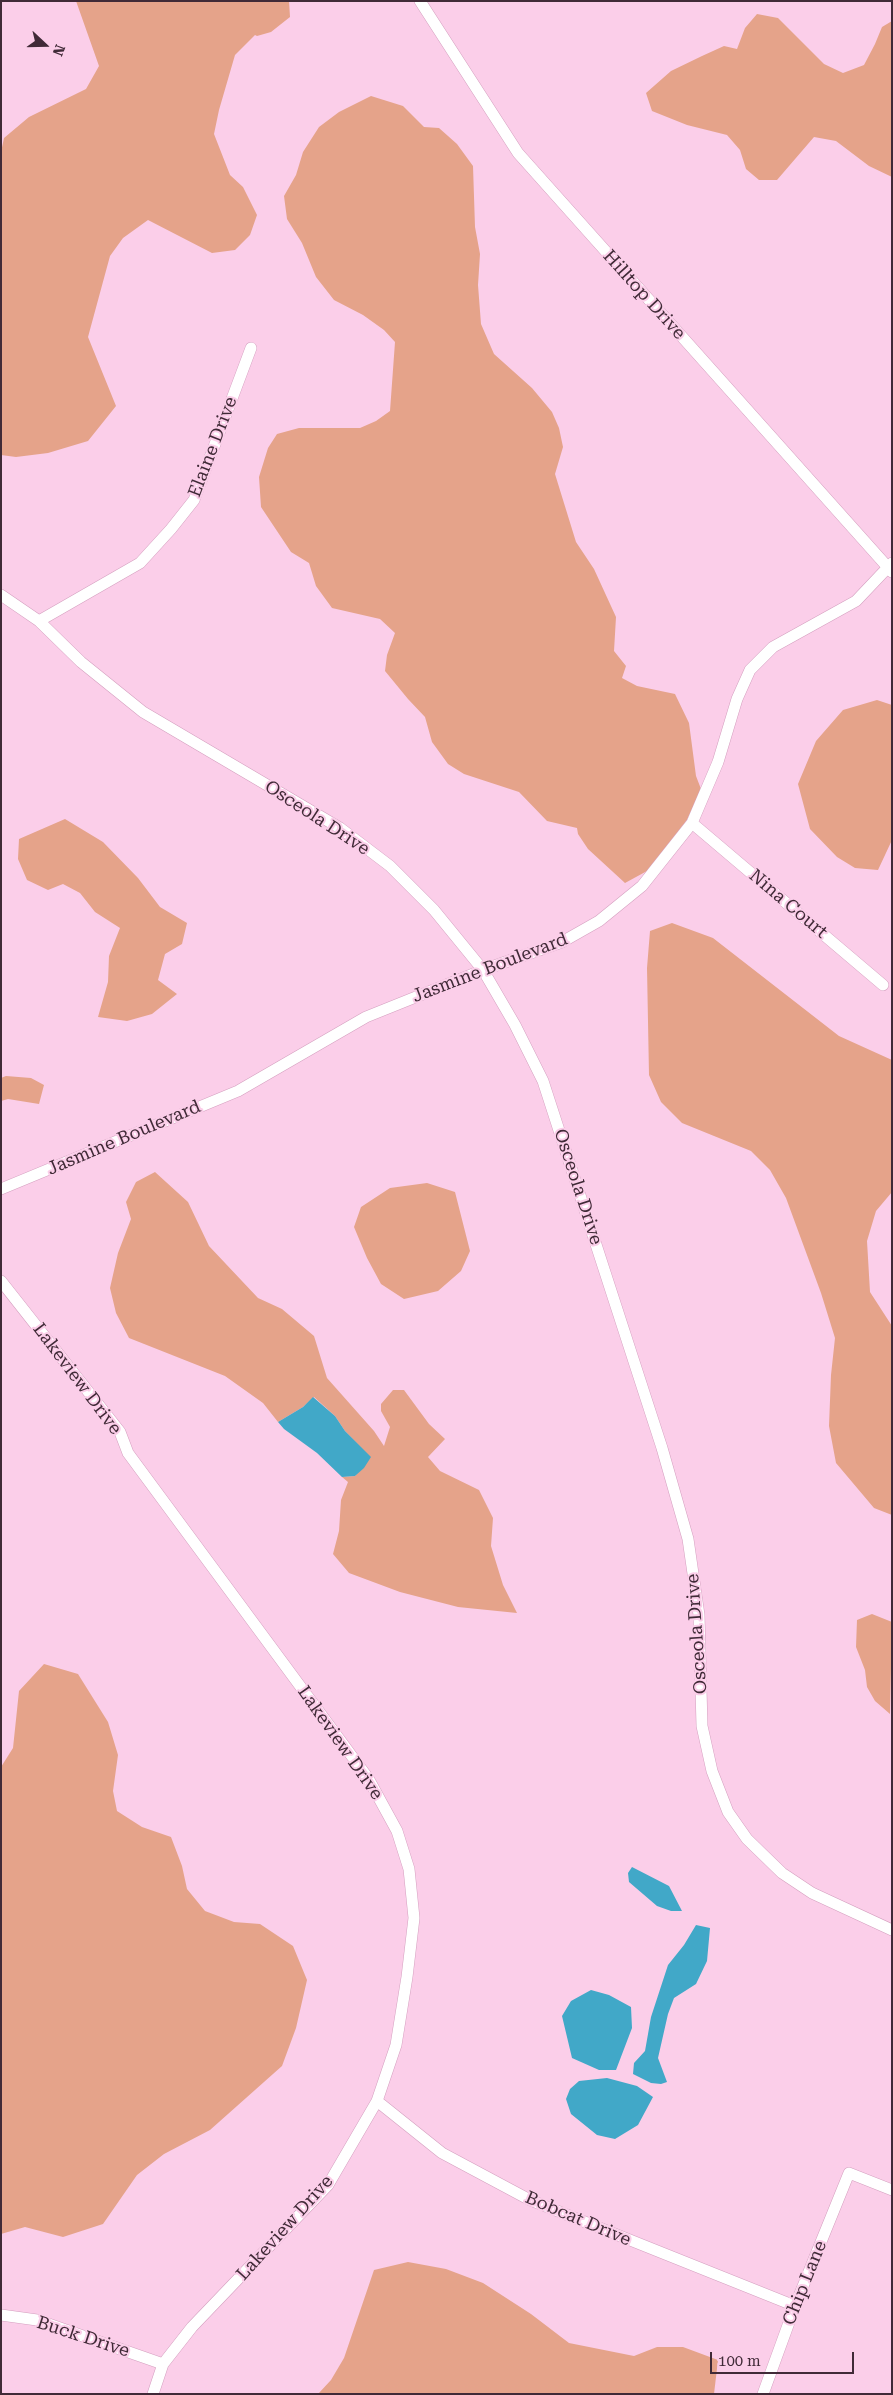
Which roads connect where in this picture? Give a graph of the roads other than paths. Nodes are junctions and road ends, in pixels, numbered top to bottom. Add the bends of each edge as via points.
1 (420, 1) edge
2 (251, 348) dead end
3 (891, 568) edge
4 (1, 596) edge
5 (39, 621) junction
6 (692, 823) junction
7 (483, 970) junction
8 (883, 985) dead end
9 (1, 1189) edge
10 (1, 1281) edge
11 (892, 1930) edge
12 (377, 2101) junction
13 (892, 2190) edge
14 (795, 2306) junction
15 (1, 2315) edge
16 (163, 2364) junction
17 (153, 2394) edge
18 (762, 2394) edge

1 - 3 street, Hilltop Drive via 518,154
2 - 5 street, Elaine Drive via 194,500 140,563
3 - 6 street, Jasmine Boulevard via 856,601 773,647 750,670 737,699 718,762
4 - 5 street, Osceola Drive
5 - 7 street, Osceola Drive via 81,662 143,712 340,828 390,866 434,910
6 - 7 street, Jasmine Boulevard via 642,886 599,921 562,942
6 - 8 street, Nina Court
7 - 9 street, Jasmine Boulevard via 366,1017 238,1091
7 - 11 street, Osceola Drive via 543,1081 665,1458 688,1539 699,1615 702,1726 712,1771 728,1812 747,1839 782,1873 812,1893
10 - 12 street, Lakeview Drive via 120,1432 128,1453 368,1778 397,1831 409,1869 414,1918 396,2045
12 - 14 street, Bobcat Drive via 442,2153 530,2200
12 - 16 street, Lakeview Drive via 328,2185 192,2327
13 - 14 street, Chip Lane via 849,2173
14 - 18 street, Chip Lane
15 - 16 street, Buck Drive via 37,2320
16 - 17 street, Lakeview Drive

